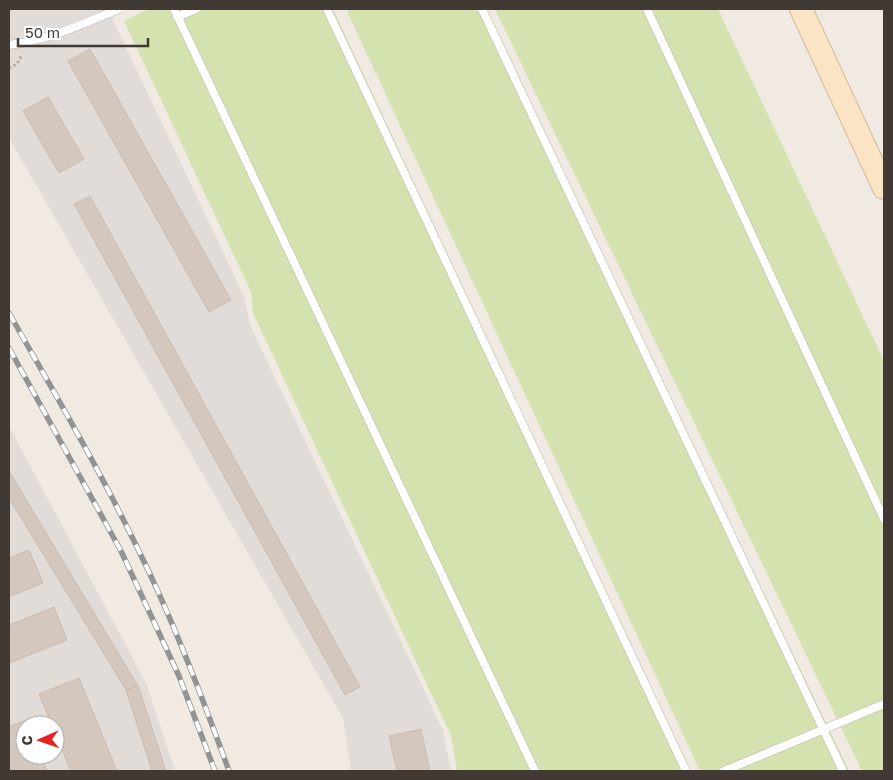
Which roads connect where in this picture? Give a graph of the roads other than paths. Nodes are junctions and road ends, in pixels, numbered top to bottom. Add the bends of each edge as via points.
1 (119, 9) edge
2 (174, 9) edge
3 (196, 9) edge
4 (326, 9) edge
5 (482, 9) edge
6 (647, 9) edge
7 (800, 9) edge
8 (177, 17) junction
9 (9, 45) edge
10 (884, 188) edge
11 (884, 519) edge
12 (884, 704) edge
13 (823, 729) junction
14 (535, 771) edge
15 (686, 771) edge
16 (724, 771) edge
17 (843, 771) edge

1 - 9 lane via 71,29 28,43
2 - 8 lane
3 - 8 lane
4 - 15 lane
5 - 13 lane
6 - 11 lane
7 - 10 main road
8 - 14 lane
12 - 13 lane
13 - 16 lane
13 - 17 lane

